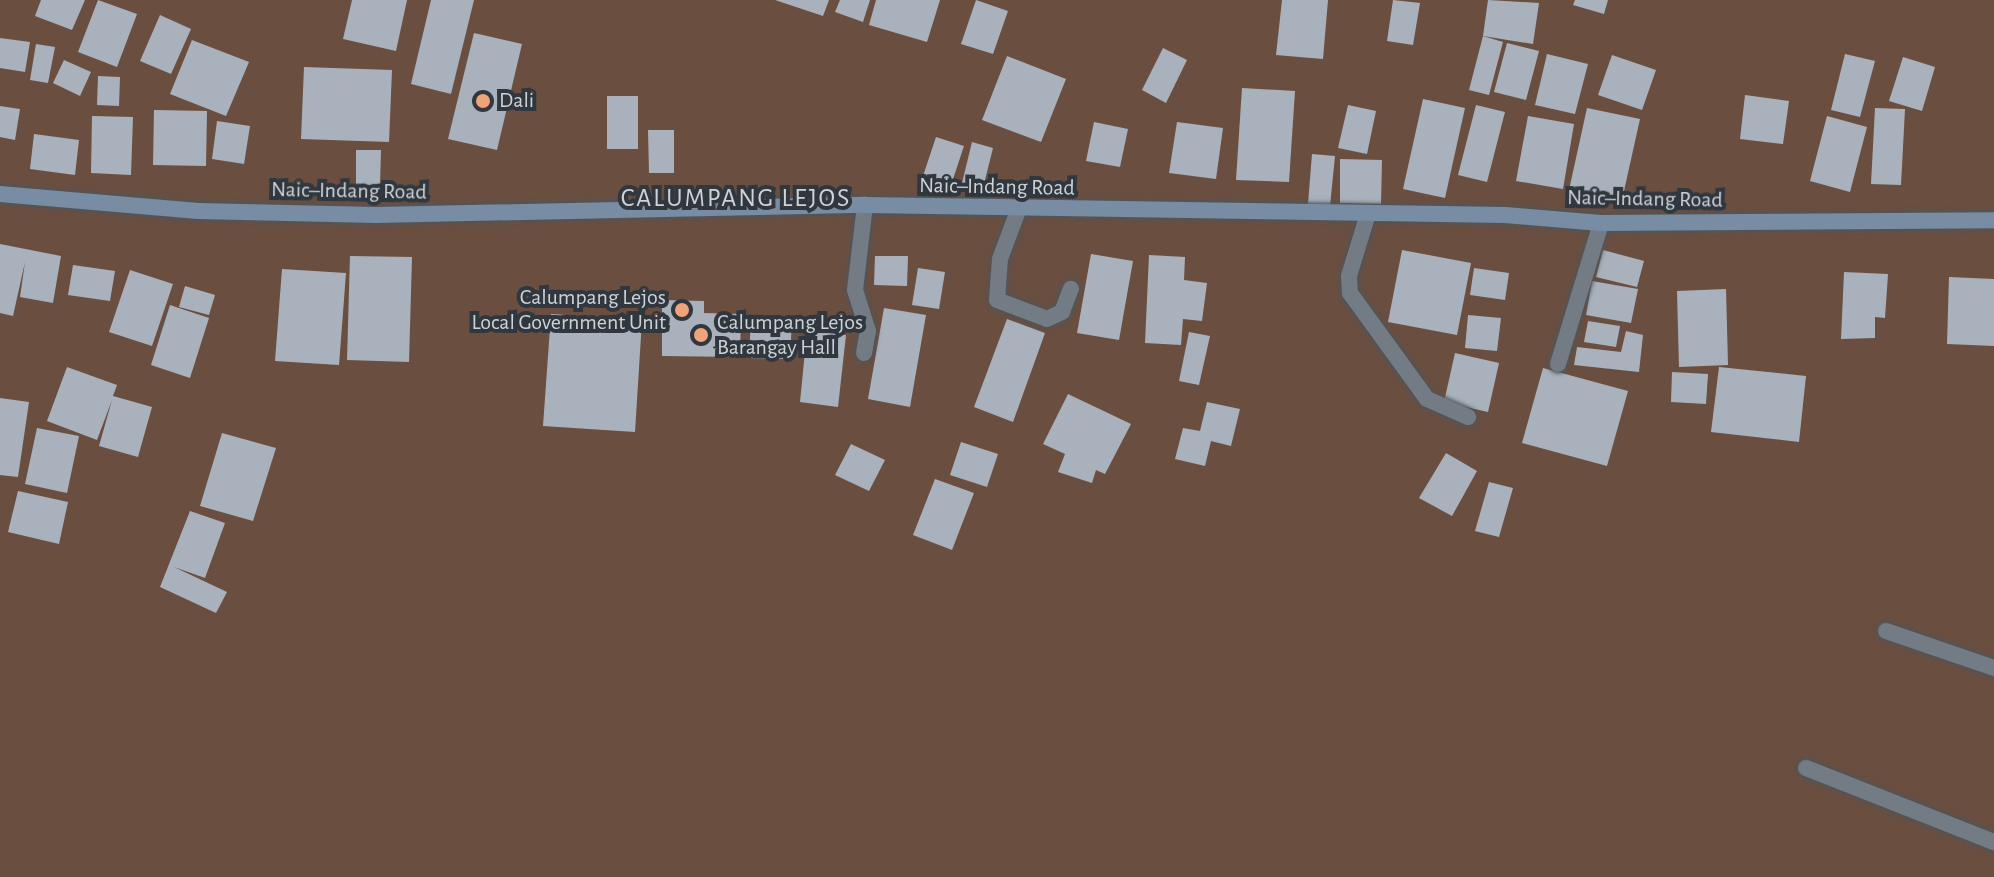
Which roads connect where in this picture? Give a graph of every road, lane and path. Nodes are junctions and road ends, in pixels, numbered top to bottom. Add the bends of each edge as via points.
1 (0, 194) edge
2 (865, 205) junction
3 (1018, 211) junction
4 (1367, 217) junction
5 (1994, 220) edge
6 (1601, 223) junction
7 (1071, 289) dead end
8 (864, 353) dead end
9 (1558, 364) dead end
10 (1468, 417) dead end
11 (1886, 631) dead end
12 (1994, 668) edge
13 (1806, 768) dead end
14 (1994, 842) edge

1 - 2 main road, Naic–Indang Road via 198,211 376,215
2 - 3 main road, Naic–Indang Road
2 - 8 street via 855,290 868,331
3 - 4 main road, Naic–Indang Road via 1261,210
3 - 7 street via 1000,259 997,300 1047,319 1062,312
4 - 6 main road, Naic–Indang Road via 1505,215
4 - 10 street via 1349,276 1350,293 1427,399
5 - 6 main road, Naic–Indang Road
6 - 9 street
11 - 12 street
13 - 14 street

